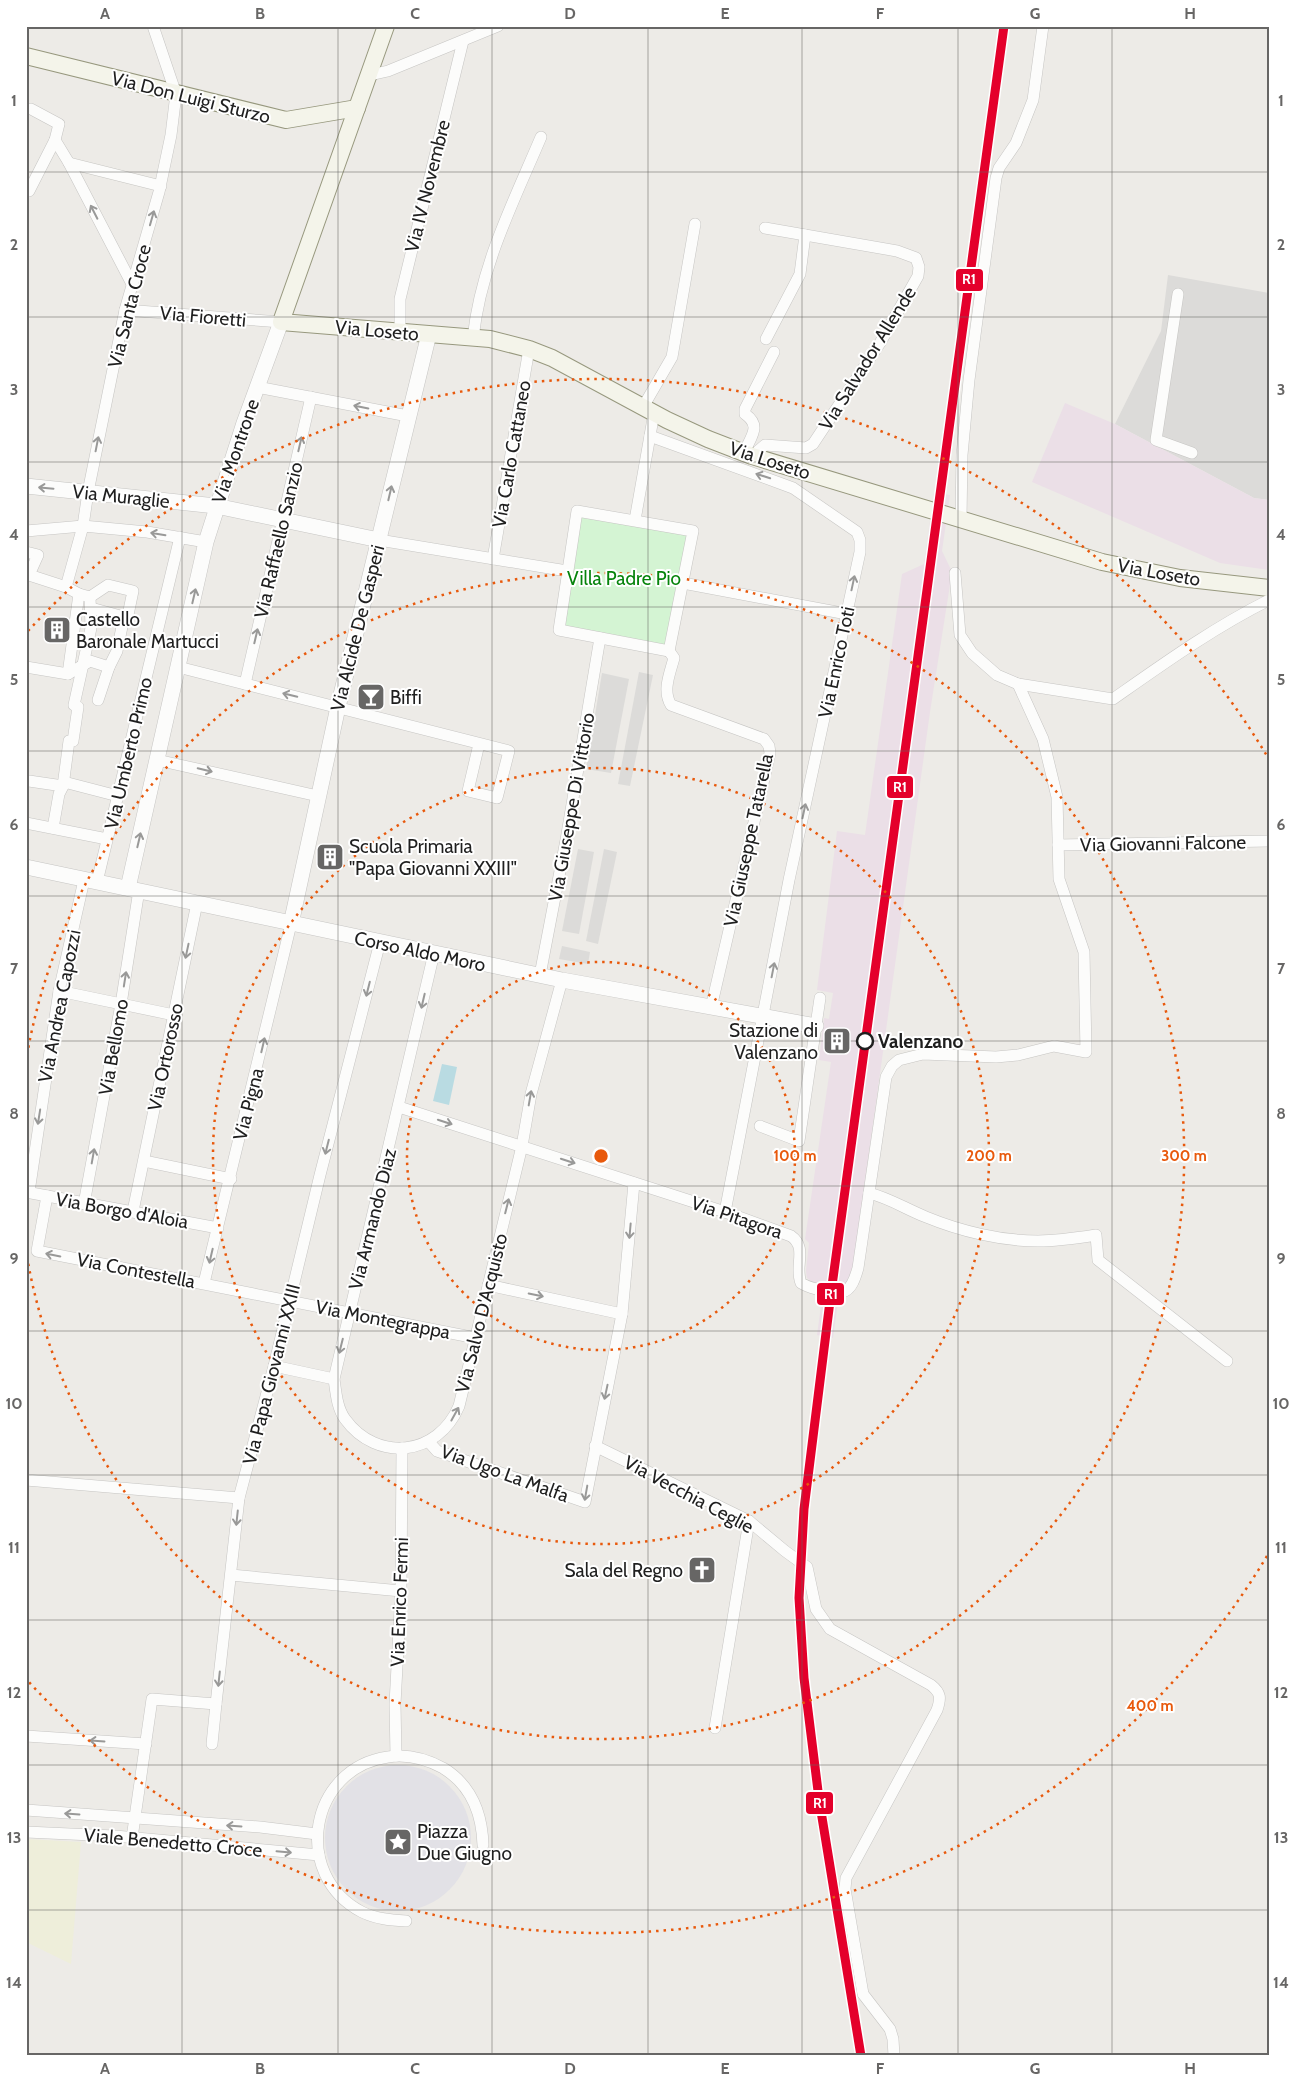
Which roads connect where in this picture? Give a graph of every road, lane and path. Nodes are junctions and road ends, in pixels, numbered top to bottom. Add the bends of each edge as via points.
1 (153, 26) edge
2 (386, 26) edge
3 (498, 26) edge
4 (1043, 26) edge
5 (463, 41) junction
6 (26, 56) edge
7 (370, 75) junction
8 (176, 94) junction
9 (357, 108) junction
10 (31, 109) dead end
11 (541, 137) dead end
12 (55, 140) junction
13 (69, 163) junction
14 (160, 186) junction
15 (29, 191) dead end
16 (695, 224) dead end
17 (765, 228) dead end
18 (805, 235) junction
19 (133, 286) junction
20 (1178, 294) dead end
21 (125, 310) junction
22 (281, 322) junction
23 (400, 332) junction
24 (429, 334) junction
25 (473, 338) junction
26 (766, 339) dead end
27 (529, 349) junction
28 (774, 352) dead end
29 (257, 387) junction
30 (311, 397) junction
31 (655, 414) junction
32 (408, 416) junction
33 (650, 436) junction
34 (1192, 453) dead end
35 (748, 454) junction
36 (26, 486) edge
37 (88, 492) junction
38 (216, 506) junction
39 (956, 517) junction
40 (282, 520) junction
41 (635, 520) junction
42 (83, 526) junction
43 (26, 531) edge
44 (180, 537) junction
45 (379, 540) junction
46 (206, 542) junction
47 (26, 552) edge
48 (494, 559) junction
49 (567, 571) junction
50 (956, 573) dead end
51 (683, 583) junction
52 (66, 587) junction
53 (1269, 588) edge
54 (87, 599) junction
55 (1269, 600) edge
56 (847, 614) junction
57 (124, 617) junction
58 (600, 638) junction
59 (669, 651) junction
60 (82, 666) junction
61 (109, 667) junction
62 (178, 667) junction
63 (27, 669) edge
64 (68, 674) junction
65 (245, 684) junction
66 (1018, 684) junction
67 (98, 700) dead end
68 (338, 706) junction
69 (479, 744) junction
70 (157, 760) junction
71 (29, 781) dead end
72 (64, 784) junction
73 (118, 796) junction
74 (318, 796) junction
75 (26, 823) edge
76 (52, 828) junction
77 (108, 839) junction
78 (1269, 841) edge
79 (1058, 845) junction
80 (26, 867) edge
81 (90, 881) junction
82 (134, 889) junction
83 (197, 903) junction
84 (291, 924) junction
85 (380, 942) junction
86 (434, 953) junction
87 (540, 975) junction
88 (562, 980) junction
89 (59, 991) junction
90 (820, 998) dead end
91 (121, 1004) junction
92 (711, 1008) junction
93 (174, 1015) junction
94 (764, 1018) junction
95 (816, 1026) junction
96 (399, 1107) junction
97 (760, 1126) dead end
98 (522, 1146) junction
99 (144, 1161) junction
100 (231, 1179) junction
101 (634, 1183) junction
102 (28, 1192) edge
103 (869, 1193) junction
104 (47, 1196) junction
105 (84, 1204) junction
106 (133, 1211) junction
107 (725, 1212) junction
108 (218, 1228) junction
109 (204, 1283) junction
110 (488, 1285) junction
111 (290, 1300) junction
112 (350, 1313) junction
113 (622, 1314) junction
114 (476, 1338) junction
115 (1227, 1360) dead end
116 (274, 1366) junction
117 (334, 1379) junction
118 (429, 1442) junction
119 (595, 1446) junction
120 (402, 1448) junction
121 (26, 1480) edge
122 (239, 1498) junction
123 (749, 1521) junction
124 (231, 1575) junction
125 (401, 1591) junction
126 (216, 1704) junction
127 (715, 1728) dead end
128 (26, 1736) edge
129 (146, 1744) junction
130 (212, 1744) dead end
131 (396, 1756) junction
132 (26, 1810) edge
133 (135, 1819) junction
134 (26, 1832) edge
135 (317, 1834) junction
136 (132, 1838) junction
137 (483, 1845) dead end
138 (319, 1855) junction
139 (406, 1921) dead end
140 (894, 2056) edge

1 - 8 street, Via Santa Croce
2 - 7 main road, Via Montrone
3 - 5 street
4 - 39 street via 1033,100 1016,143 996,178 969,380
5 - 7 street
5 - 23 street, Via IV Novembre via 400,299
6 - 8 main road, Via Don Luigi Sturzo
7 - 9 main road, Via Montrone
8 - 9 main road, Via Don Luigi Sturzo via 286,120
8 - 14 street, Via Santa Croce
9 - 22 main road, Via Montrone
10 - 12 street via 60,124
11 - 25 street via 492,252 483,280
12 - 13 street
12 - 15 street
13 - 14 street
19 -> 13 street
19 -> 14 street, Via Santa Croce
16 - 31 street via 672,357
17 - 18 street, Via Salvador Allende
18 - 26 street via 800,274
18 - 35 street, Via Salvador Allende via 908,254 916,258 918,276 880,343 813,444 806,448 770,444
19 - 21 street, Via Santa Croce
20 - 34 street via 1156,440
21 - 22 street, Via Fioretti
37 -> 21 street, Via Santa Croce
22 - 23 main road, Via Loseto
22 - 29 street, Via Montrone
23 - 24 main road, Via Loseto
24 - 25 main road, Via Loseto
24 - 32 street, Via Alcide De Gasperi
25 - 27 main road, Via Loseto
27 - 31 main road, Via Loseto via 552,358
27 - 48 street, Via Carlo Cattaneo
28 - 35 street via 745,409 745,414 755,426
29 - 30 street
29 - 38 street, Via Montrone
32 -> 30 street
40 -> 30 street, Via Raffaello Sanzio
31 - 33 street
31 - 35 main road, Via Loseto via 708,440
45 -> 32 street, Via Alcide De Gasperi
33 - 41 street
56 -> 33 street, Via Enrico Toti via 860,552 857,532 793,488
35 - 39 main road, Via Loseto
37 -> 36 street, Via Muraglie
37 - 38 street, Via Muraglie
37 - 42 street, Via Santa Croce
38 - 40 street, Via Muraglie
38 - 46 street, Via Montrone
39 - 53 main road, Via Loseto via 1124,567 1180,578
40 - 45 street, Via Muraglie
65 -> 40 street, Via Raffaello Sanzio
41 - 49 street via 577,511
41 - 51 street via 693,531
42 - 43 street
44 -> 42 street
42 - 52 street, Via Santa Croce
44 - 46 street
44 - 73 street, Via Umberto Primo
45 - 48 street
45 - 68 street, Via Alcide De Gasperi
62 -> 46 street, Via Montrone
47 - 52 street via 38,555 29,576
48 - 49 street
49 - 58 street via 559,630
50 - 66 street via 960,635 972,653 997,675
51 - 56 street
51 - 59 street
52 - 54 street
54 - 57 street
54 - 57 street via 108,585 133,590 128,614
54 - 60 street via 91,628
54 - 64 street
55 - 66 street via 1186,648 1113,700
94 -> 56 street, Via Enrico Toti via 789,880
57 - 61 street via 117,650
58 - 59 street
58 - 87 street, Via Giuseppe Di Vittorio
59 - 92 street, Via Giuseppe Tatarella via 674,658 666,691 671,705 764,740 770,746
60 - 61 street via 90,661
60 - 64 street
60 - 72 street
61 - 67 street
62 - 65 street
62 - 70 street, Via Montrone
63 - 64 street
68 -> 65 street
66 - 79 street via 1043,738 1056,797
68 - 69 street
68 - 74 street, Via Alcide De Gasperi
69 - 69 street via 468,791 498,798 509,751
70 -> 74 street
82 -> 70 street, Via Montrone
71 - 72 street
72 - 73 street
72 - 76 street
73 - 77 street, Via Umberto Primo
74 - 84 street, Via Alcide De Gasperi
75 - 76 street
76 - 77 street
77 - 81 street, Via Umberto Primo
78 - 79 street, Via Giovanni Falcone
79 - 103 street via 1059,879 1084,952 1086,1052 1054,1046 1018,1056 923,1054 899,1060 886,1077
80 - 81 street, Corso Aldo Moro
81 - 82 street, Corso Aldo Moro
81 - 89 street, Via Andrea Capozzi
82 - 83 street, Corso Aldo Moro
91 -> 82 street, Via Bellomo
83 - 84 street, Corso Aldo Moro
83 -> 93 street, Via Ortorosso
84 - 85 street, Corso Aldo Moro
100 -> 84 street, Via Pigna
85 - 86 street, Corso Aldo Moro
85 -> 111 street, Via Papa Giovanni XXIII
86 - 87 street, Corso Aldo Moro
86 -> 96 street, Via Armando Diaz
87 - 88 street, Corso Aldo Moro
88 - 92 street, Corso Aldo Moro
98 -> 88 street, Via Salvo D'Acquisto via 530,1094
89 - 91 street
89 -> 102 street, Via Andrea Capozzi
90 - 95 street
91 - 93 street
105 -> 91 street, Via Bellomo
92 - 94 street, Corso Aldo Moro
93 - 99 street, Via Ortorosso
94 - 95 street, Corso Aldo Moro
94 - 107 street, Via Enrico Toti
95 - 97 street via 799,1141
96 -> 98 street, Via Pitagora
96 - 112 street, Via Armando Diaz
98 -> 101 street, Via Pitagora
110 -> 98 street, Via Salvo D'Acquisto
99 - 100 street
99 - 106 street, Via Ortorosso
100 - 108 street, Via Pigna
101 - 107 street, Via Pitagora
101 -> 113 street
102 - 104 street, Via Borgo d'Aloia
103 - 107 street, Via Pitagora via 856,1275 850,1288 842,1293 810,1288 801,1283 800,1248 795,1239
103 - 115 street via 944,1223 1006,1238 1037,1241 1096,1235 1098,1260
104 - 105 street, Via Borgo d'Aloia
109 -> 104 street, Via Contestella via 36,1251
105 - 106 street, Via Borgo d'Aloia
106 - 108 street, Via Borgo d'Aloia
108 -> 109 street, Via Pigna
109 - 111 street, Via Contestella
110 -> 113 street
110 - 114 street, Via Salvo D'Acquisto
111 - 112 street, Via Montegrappa
111 - 116 street, Via Papa Giovanni XXIII
112 - 114 street, Via Montegrappa
112 -> 117 street, Via Armando Diaz
113 -> 119 street
118 -> 114 street, Via Salvo D'Acquisto via 454,1417 459,1406
116 - 117 street
116 - 122 street, Via Papa Giovanni XXIII
117 - 120 street, Via Armando Diaz via 336,1400 344,1418 358,1434 385,1447
119 -> 118 street, Via Ugo La Malfa via 585,1502 437,1451
118 - 120 street
119 - 123 street, Via Vecchia Ceglie
120 - 125 street, Via Enrico Fermi
121 - 122 street
122 -> 124 street, Via Papa Giovanni XXIII
123 - 127 street
123 - 140 street, Via Vecchia Ceglie via 807,1567 816,1609 830,1628 939,1692 941,1700 937,1710 846,1878 845,1889 863,1994 890,2029
124 - 125 street
124 -> 126 street, Via Papa Giovanni XXIII
125 - 131 street, Via Enrico Fermi via 395,1704
126 - 129 street via 152,1699
126 - 130 street, Via Papa Giovanni XXIII
129 -> 128 street
129 - 133 street
131 - 135 street via 365,1763 339,1782 322,1810
131 - 137 street via 434,1763 458,1780 470,1794 478,1812
133 -> 132 street, Viale Benedetto Croce
135 -> 133 street, Viale Benedetto Croce
133 - 136 street
134 - 136 street, Viale Benedetto Croce
135 - 138 street
136 -> 138 street, Viale Benedetto Croce
138 - 139 street via 326,1876 346,1902 385,1920

